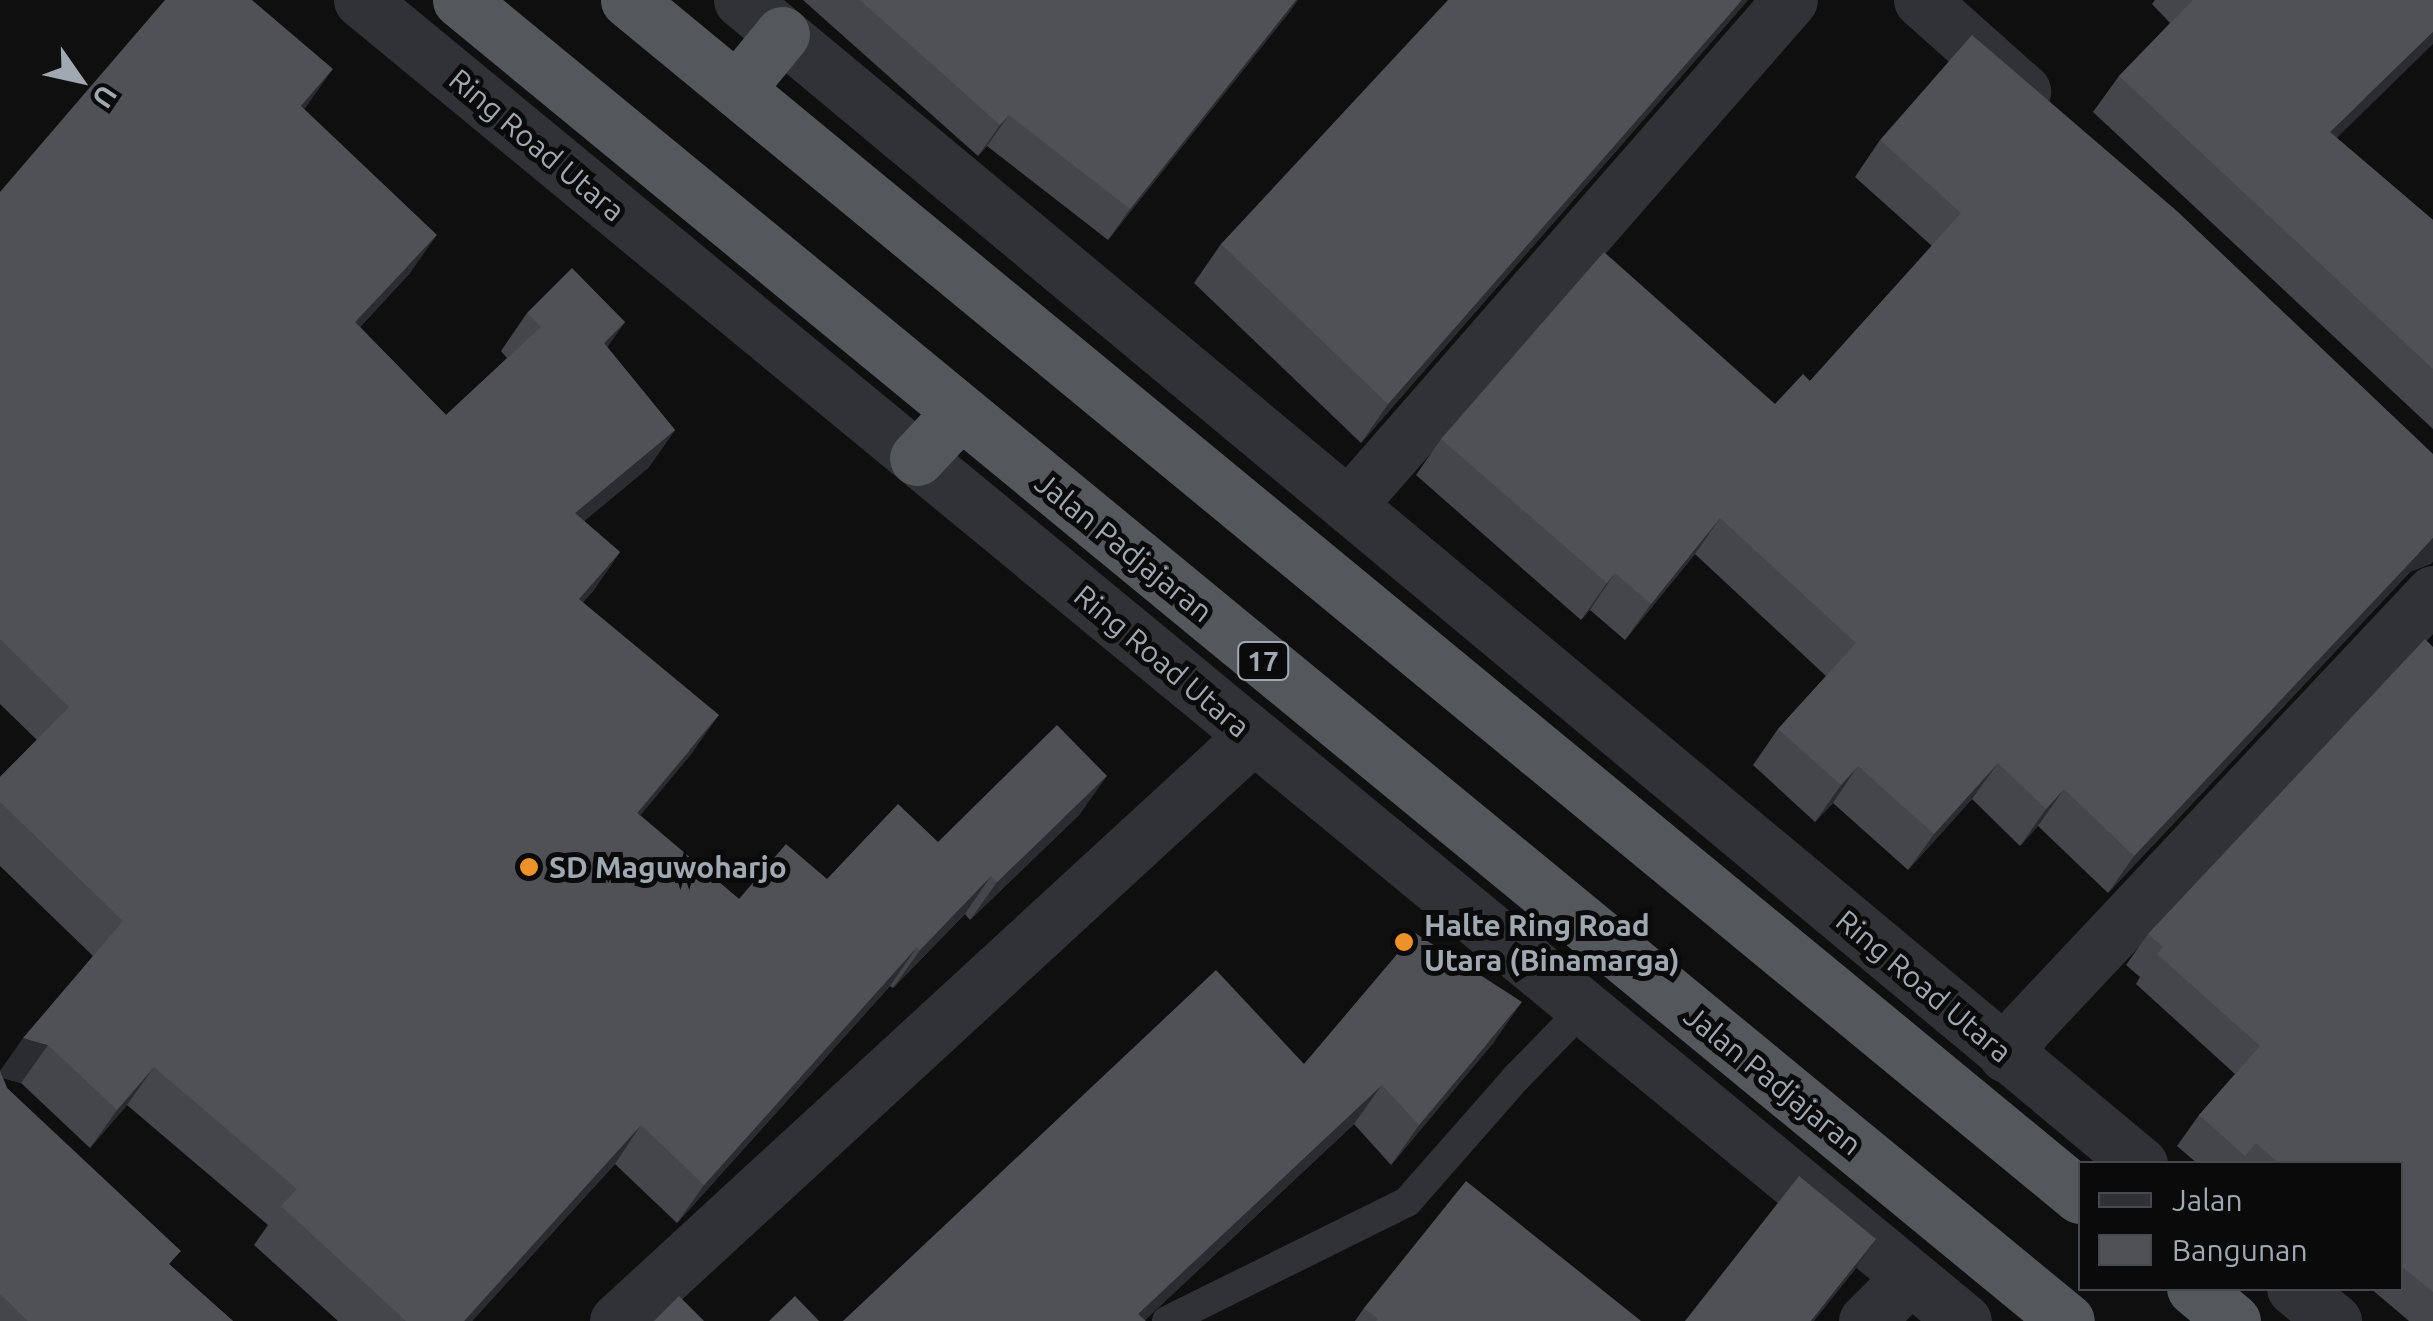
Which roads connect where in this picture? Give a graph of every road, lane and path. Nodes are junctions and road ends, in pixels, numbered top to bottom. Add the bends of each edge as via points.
1 (361, 0) edge
2 (460, 0) edge
3 (628, 0) edge
4 (741, 0) edge
5 (1790, 0) edge
6 (1921, 0) edge
7 (782, 34) junction
8 (737, 90) junction
9 (2055, 120) edge
10 (960, 412) junction
11 (916, 458) junction
12 (1350, 503) junction
13 (2433, 593) edge
14 (1253, 736) junction
15 (1584, 1008) junction
16 (2006, 1055) junction
17 (2136, 1161) edge
18 (2078, 1194) edge
19 (1910, 1277) junction
20 (2198, 1291) edge
21 (2298, 1291) edge
22 (616, 1321) edge
23 (1167, 1321) edge
24 (1866, 1321) edge
25 (1964, 1321) edge
26 (2067, 1321) edge
27 (2233, 1321) edge
28 (2334, 1321) edge

1 - 11 street, Ring Road Utara
2 - 10 highway, Jalan Padjajaran / 17
3 - 8 highway
4 - 7 street, Ring Road Utara
5 - 12 street
6 - 9 street
7 - 8 highway
7 - 12 street, Ring Road Utara
8 - 18 highway
10 - 11 highway
10 - 26 highway, Jalan Padjajaran / 17
11 - 14 street, Ring Road Utara
12 - 16 street, Ring Road Utara
13 - 16 street via 2025,1027
14 - 15 street, Ring Road Utara
14 - 22 street
15 - 19 street, Ring Road Utara
15 - 23 lane via 1407,1202
16 - 17 street, Ring Road Utara
19 - 24 street
19 - 25 street, Ring Road Utara
20 - 27 highway
21 - 28 street

